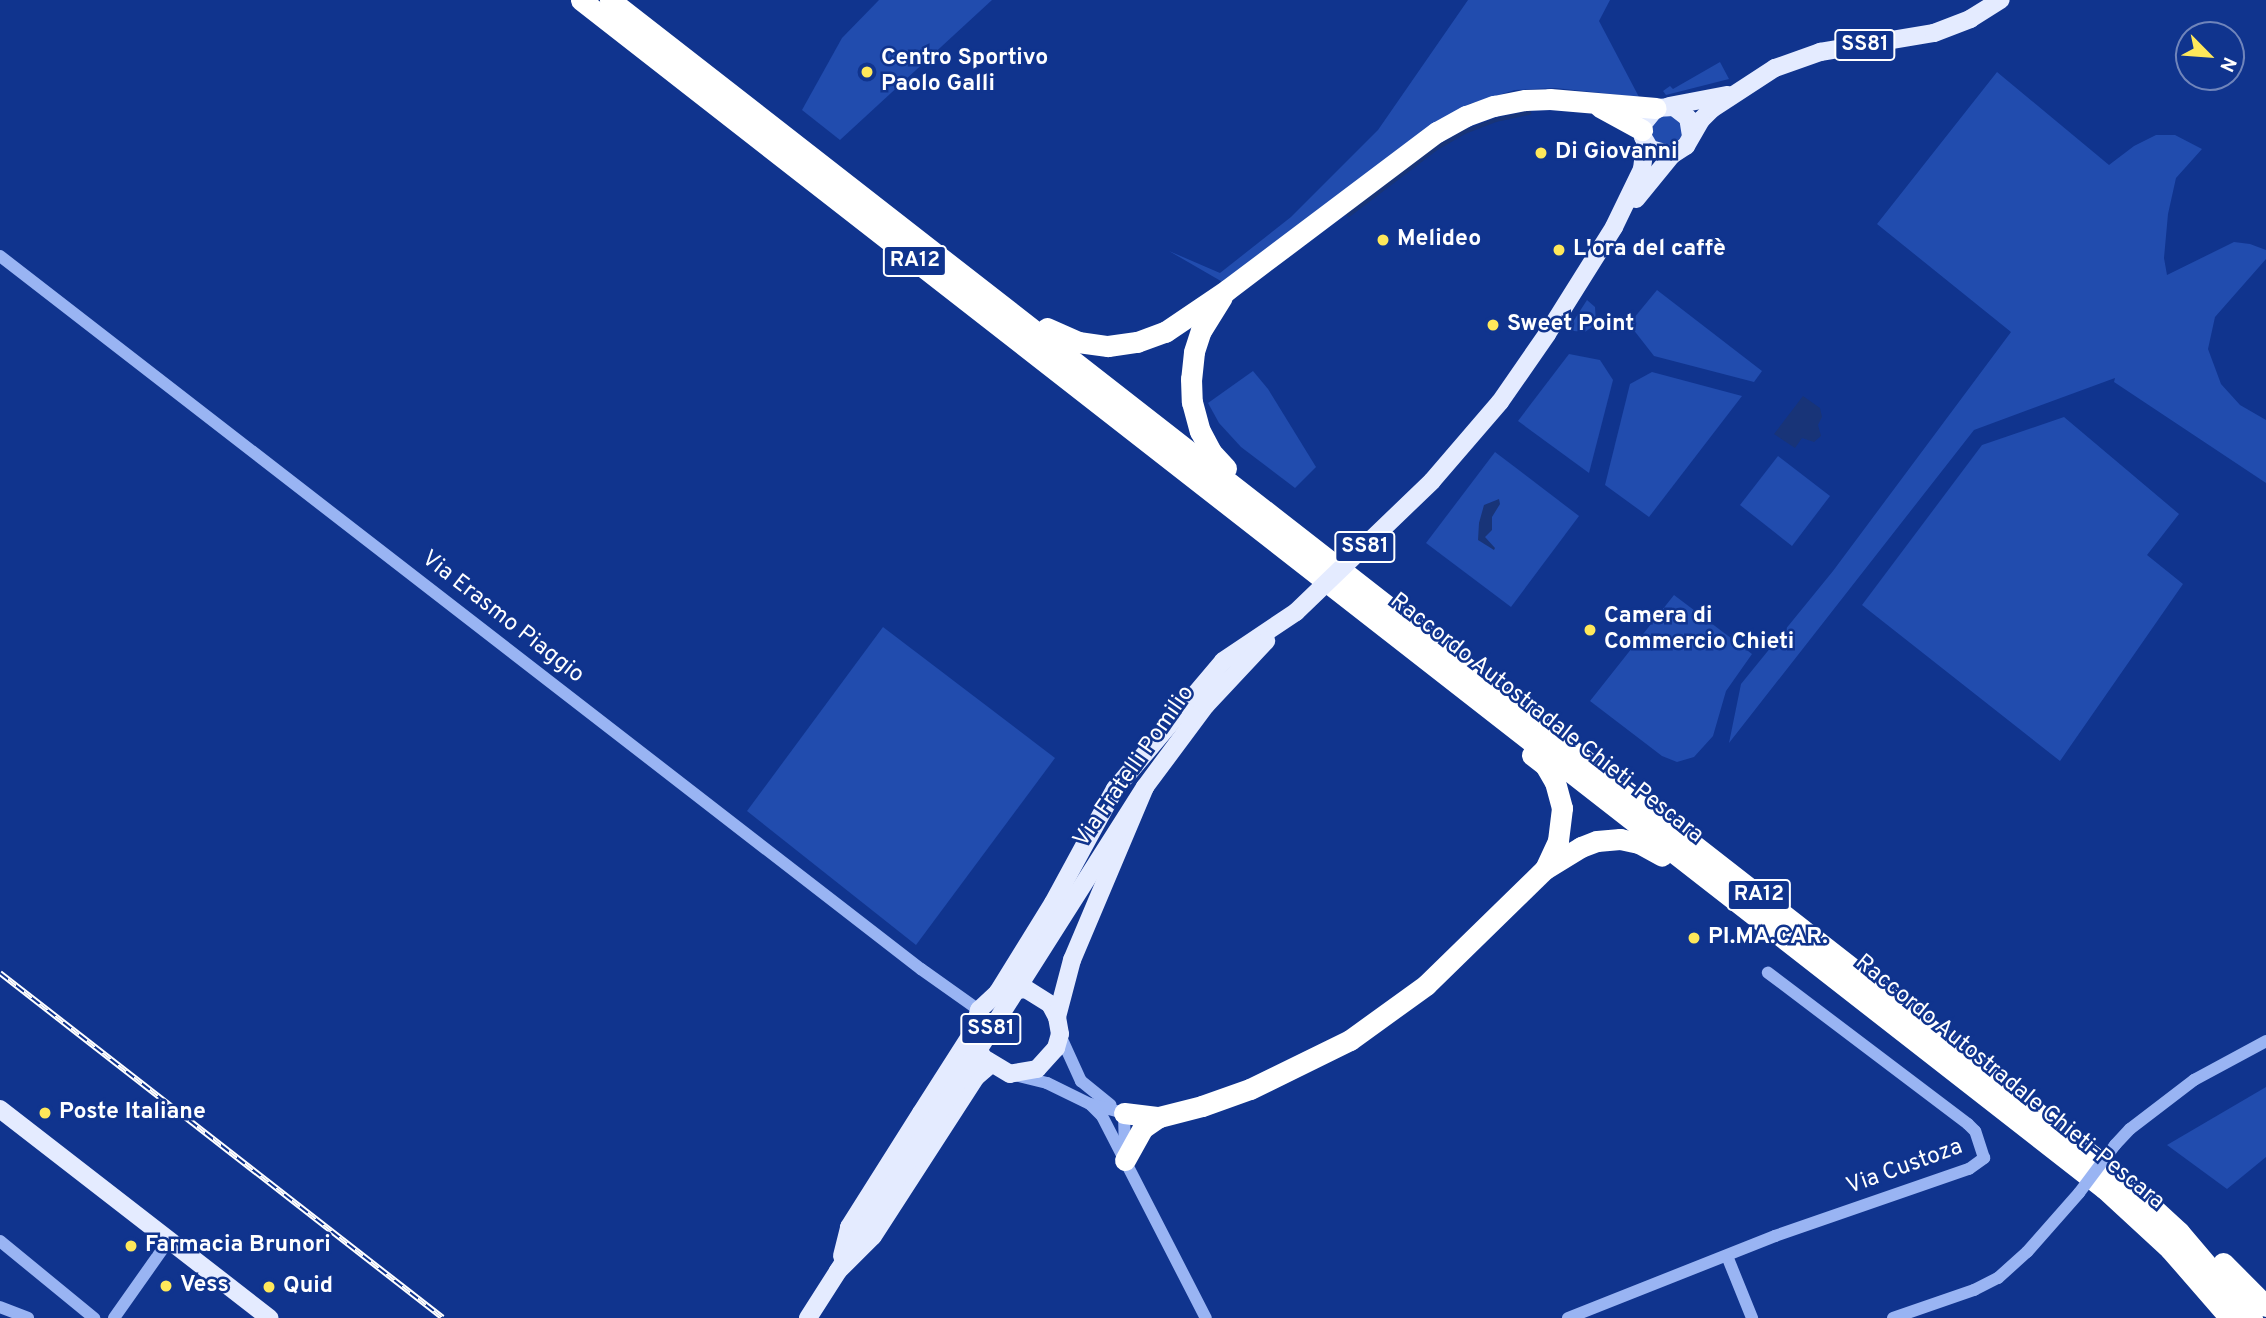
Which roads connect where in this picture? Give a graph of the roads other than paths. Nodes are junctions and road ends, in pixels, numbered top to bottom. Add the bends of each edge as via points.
1 (581, 0) edge
2 (610, 0) edge
3 (2000, 0) edge
4 (1731, 94) junction
5 (1595, 104) junction
6 (1662, 107) junction
7 (1643, 136) junction
8 (1691, 136) junction
9 (1672, 155) junction
10 (1614, 227) junction
11 (0, 256) edge
12 (966, 278) junction
13 (1227, 290) junction
14 (1259, 506) junction
15 (1296, 612) junction
16 (1506, 721) junction
17 (1145, 787) junction
18 (1545, 869) junction
19 (1702, 873) junction
20 (1768, 973) dead end
21 (998, 992) junction
22 (979, 1010) junction
23 (1058, 1026) junction
24 (974, 1036) junction
25 (2266, 1041) edge
26 (990, 1065) junction
27 (1010, 1074) junction
28 (1090, 1104) junction
29 (0, 1109) edge
30 (1124, 1112) junction
31 (1159, 1117) junction
32 (1125, 1160) junction
33 (169, 1240) junction
34 (0, 1241) edge
35 (2194, 1249) junction
36 (1727, 1256) junction
37 (838, 1271) junction
38 (2266, 1306) edge
39 (0, 1307) edge
40 (28, 1318) edge
41 (94, 1318) edge
42 (114, 1318) edge
43 (269, 1318) edge
44 (798, 1318) edge
45 (808, 1318) edge
46 (1206, 1318) edge
47 (1568, 1318) edge
48 (1752, 1318) edge
49 (1893, 1318) edge
50 (2230, 1318) edge
51 (2252, 1318) edge

1 - 16 highway, Raccordo Autostradale Chieti-Pescara / RA12
2 - 12 highway, Raccordo Autostradale Chieti-Pescara / RA12
3 - 4 main road, SS81 via 1970,19 1934,33 1793,60
4 - 6 main road
4 - 8 main road, SS81
5 - 6 highway
5 - 7 highway
5 - 13 highway via 1525,100 1466,116 1437,132
6 - 7 main road via 1646,117
6 - 8 main road via 1680,109 1688,118
7 - 9 main road via 1656,153
7 - 10 main road, Via Fratelli Pomilio via 1642,169
8 - 9 main road, SS81 via 1686,146
9 - 10 main road, Via Fratelli Pomilio / SS81
10 - 15 main road, Via Fratelli Pomilio / SS81, bridge via 1507,393 1432,481
11 - 22 street, Via Erasmo Piaggio
12 - 13 highway via 987,282 1060,336 1086,345 1137,342 1165,332
12 - 14 highway, Raccordo Autostradale Chieti-Pescara / RA12
13 - 14 highway via 1198,340 1192,401 1211,452 1242,481
14 - 35 highway, Raccordo Autostradale Chieti-Pescara / RA12 via 2085,1149 2147,1201
15 - 17 main road, Via Fratelli Pomilio / SS81 via 1206,705
15 - 21 main road via 1223,661 1115,789
16 - 18 highway via 1519,745 1545,765 1561,799 1561,828
16 - 19 highway, Raccordo Autostradale Chieti-Pescara / RA12
17 - 23 main road, bridge via 1072,960
17 - 37 main road, Via Fratelli Pomilio / SS81, bridge
18 - 19 highway via 1589,843 1620,839 1647,846 1681,870
18 - 31 highway via 1426,985 1362,1032 1250,1089
19 - 50 highway, Raccordo Autostradale Chieti-Pescara / RA12 via 2104,1188 2179,1258
20 - 36 street, Via Custoza via 1968,1124 1984,1158 1979,1165 1927,1185
21 - 22 main road
21 - 23 main road via 1026,989 1040,995
22 - 24 main road
23 - 27 main road via 1052,1054 1037,1069
23 - 30 street via 1080,1081
24 - 26 main road
24 - 37 main road, bridge via 849,1227
24 - 44 street
25 - 49 street, bridge via 2194,1080 2130,1129 2027,1252 1998,1278
26 - 27 main road
26 - 37 main road, bridge via 976,1077 873,1236
27 - 28 street via 1047,1083
28 - 30 street
28 - 32 street via 1102,1116
29 - 33 main road
30 - 31 highway
30 - 32 street
31 - 32 highway via 1143,1128
32 - 46 street
33 - 42 street
33 - 43 main road
34 - 41 street
35 - 38 highway via 2217,1257
35 - 51 highway, Raccordo Autostradale Chieti-Pescara / RA12
36 - 47 street, Via Custoza
36 - 48 street
37 - 45 main road, Via Fratelli Pomilio / SS81
39 - 40 street

